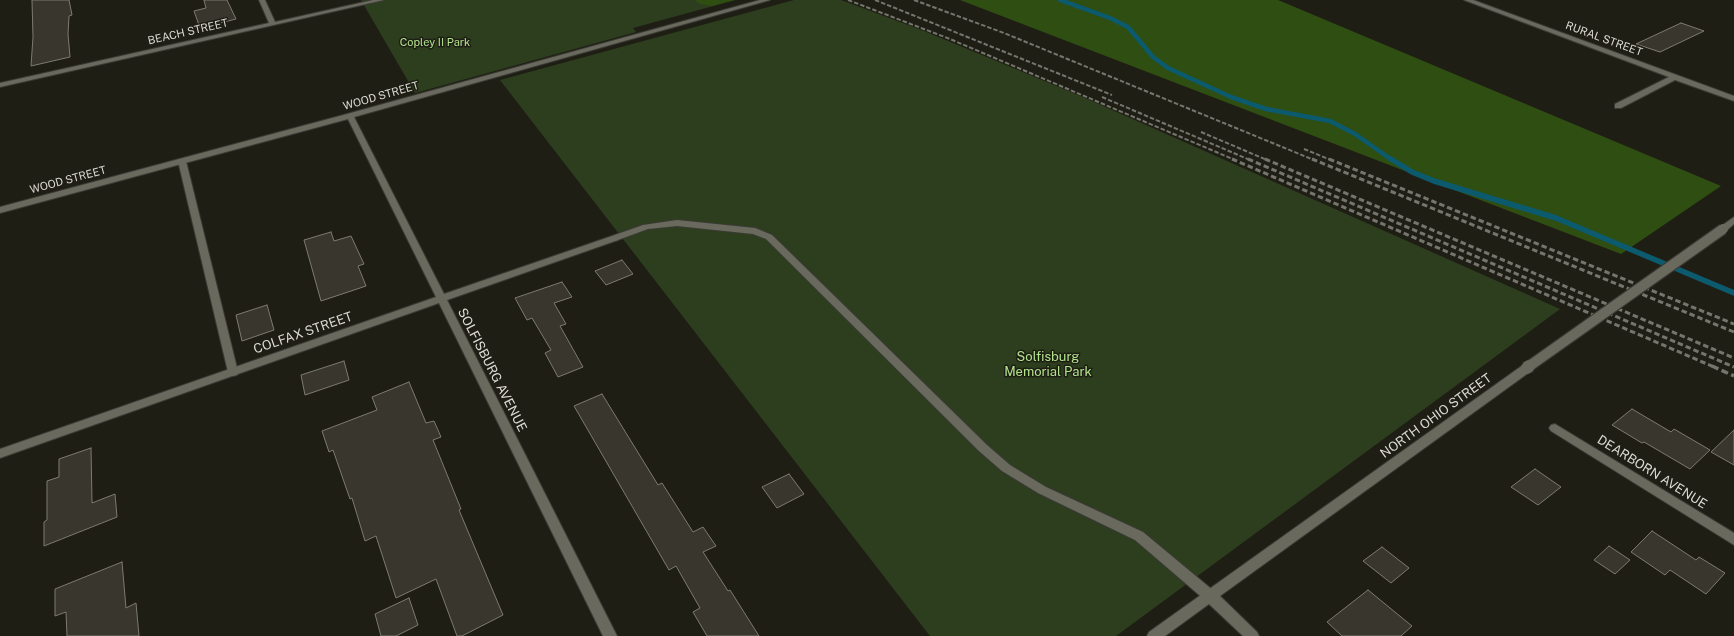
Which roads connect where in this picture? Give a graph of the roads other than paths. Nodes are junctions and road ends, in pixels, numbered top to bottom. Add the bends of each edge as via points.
1 (262, 0) edge
2 (381, 0) edge
3 (767, 0) edge
4 (1466, 0) edge
5 (273, 24) junction
6 (1675, 77) junction
7 (0, 85) edge
8 (1734, 99) edge
9 (1618, 106) dead end
10 (350, 116) junction
11 (182, 161) junction
12 (0, 210) edge
13 (1734, 220) edge
14 (441, 299) junction
15 (233, 372) junction
16 (1555, 428) dead end
17 (0, 454) edge
18 (1734, 540) edge
19 (1210, 596) junction
20 (610, 636) edge
21 (1154, 636) edge
22 (1252, 636) edge

1 - 5 street
2 - 5 street, BEACH STREET
3 - 10 street, WOOD STREET
4 - 6 street, RURAL STREET
5 - 7 street, BEACH STREET
6 - 8 street, RURAL STREET
6 - 9 street
10 - 11 street, WOOD STREET
10 - 14 street, SOLFISBURG AVENUE
11 - 12 street, WOOD STREET
11 - 15 street
13 - 19 street, NORTH OHIO STREET, bridge
14 - 15 street, COLFAX STREET
14 - 19 street, COLFAX STREET via 646,227 677,223 756,231 770,236 1006,468 1042,490 1139,536
14 - 20 street, SOLFISBURG AVENUE
15 - 17 street, COLFAX STREET
16 - 18 street, DEARBORN AVENUE
19 - 21 street, NORTH OHIO STREET
19 - 22 street, COLFAX STREET

